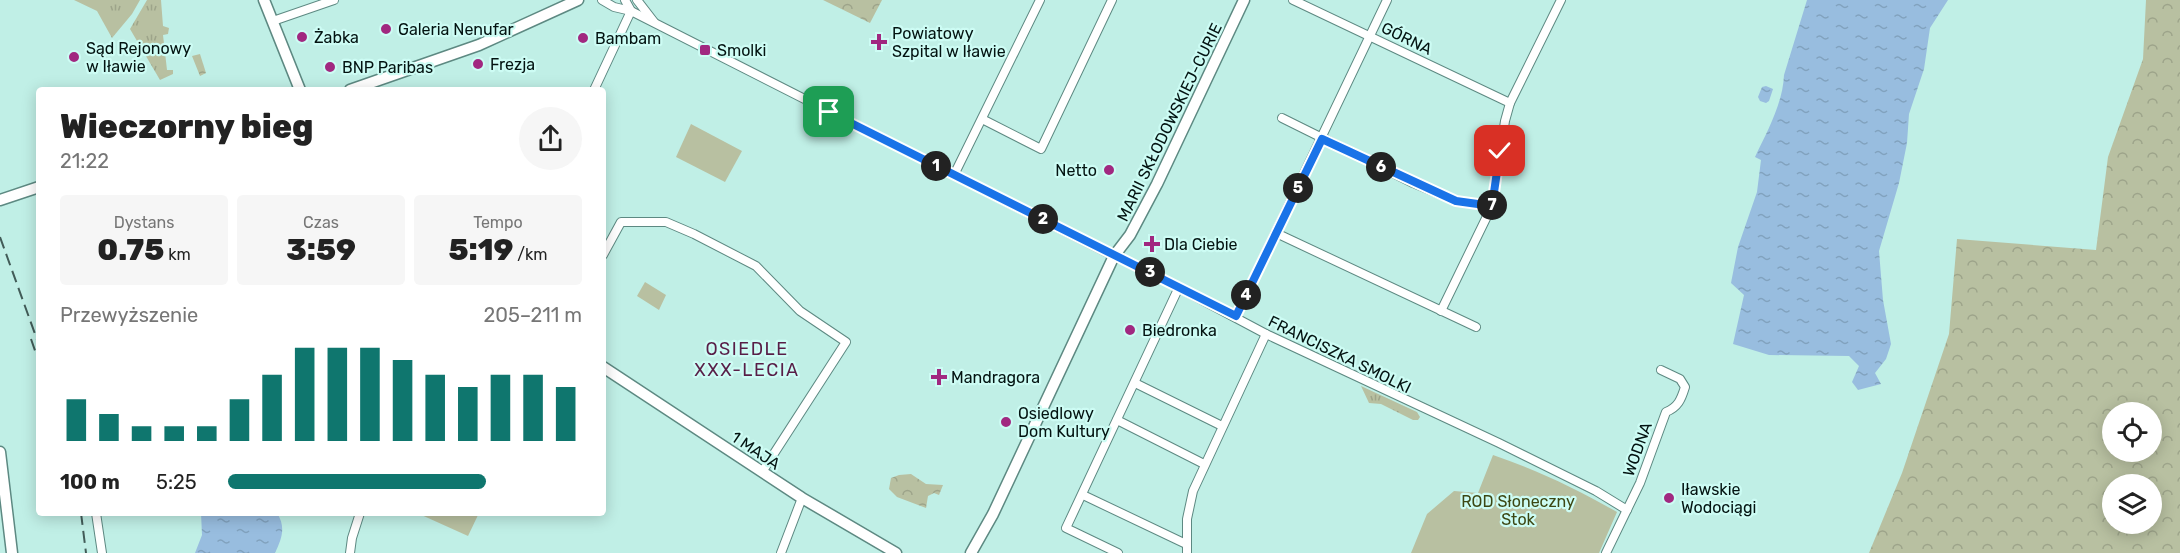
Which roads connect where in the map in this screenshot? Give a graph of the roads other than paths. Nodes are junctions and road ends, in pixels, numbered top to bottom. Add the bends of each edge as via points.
1 (264, 0) edge
2 (334, 0) edge
3 (578, 0) edge
4 (602, 0) edge
5 (625, 0) edge
6 (637, 0) edge
7 (646, 0) edge
8 (1040, 0) edge
9 (1112, 0) edge
10 (1244, 0) edge
11 (1293, 0) edge
12 (1387, 0) edge
13 (1561, 0) edge
14 (644, 10) junction
15 (631, 11) junction
16 (273, 21) junction
17 (657, 25) junction
18 (1370, 35) junction
19 (299, 87) edge
20 (359, 87) edge
21 (595, 87) edge
22 (1510, 103) junction
23 (982, 118) junction
24 (1282, 118) dead end
25 (1322, 139) junction
26 (954, 175) junction
27 (36, 189) edge
28 (0, 200) edge
29 (1492, 206) junction
30 (1276, 233) junction
31 (606, 250) edge
32 (1114, 256) junction
33 (1179, 287) junction
34 (1441, 311) junction
35 (1236, 316) junction
36 (1476, 327) dead end
37 (1266, 334) junction
38 (606, 369) edge
39 (1661, 370) dead end
40 (1135, 383) junction
41 (1117, 420) junction
42 (1222, 426) junction
43 (0, 452) edge
44 (1204, 464) junction
45 (762, 472) junction
46 (1083, 495) junction
47 (802, 498) junction
48 (1627, 510) junction
49 (993, 514) junction
50 (96, 516) edge
51 (359, 516) edge
52 (1186, 543) junction
53 (12, 553) edge
54 (102, 553) edge
55 (350, 553) edge
56 (781, 553) edge
57 (896, 553) edge
58 (971, 553) edge
59 (979, 553) edge
60 (1118, 553) edge
61 (1187, 553) edge
62 (1605, 553) edge

1 - 16 street
2 - 16 street
3 - 20 street via 479,45
4 - 15 street, FRANCISZKA SMOLKI
5 - 15 street
6 - 14 street, FRANCISZKA SMOLKI
7 - 14 street
8 - 23 street
9 - 23 street via 1041,149
10 - 32 street, MARII SKŁODOWSKIEJ-CURIE via 1157,184
11 - 18 street, GÓRNA
12 - 18 street
13 - 22 street
14 - 17 street, FRANCISZKA SMOLKI
15 - 17 street, FRANCISZKA SMOLKI
15 - 21 street
16 - 19 street
17 - 26 street, FRANCISZKA SMOLKI
18 - 22 street, GÓRNA
18 - 25 street
22 - 29 street
23 - 26 street
24 - 25 street
25 - 29 street via 1456,201
25 - 30 street
26 - 32 street, FRANCISZKA SMOLKI
27 - 28 street
29 - 34 street
30 - 34 street
30 - 35 street
31 - 45 street via 621,222 666,222 756,266 800,311 846,342
32 - 33 street, FRANCISZKA SMOLKI
32 - 49 street, MARII SKŁODOWSKIEJ-CURIE
33 - 35 street, FRANCISZKA SMOLKI
33 - 40 street
34 - 36 street
35 - 37 street, FRANCISZKA SMOLKI
37 - 42 street
37 - 48 street, FRANCISZKA SMOLKI via 1499,443
38 - 45 street, 1 MAJA
39 - 48 street, WODNA via 1680,379 1685,387 1675,408 1666,412
40 - 41 street
40 - 42 street
41 - 44 street
41 - 46 street
42 - 44 street
43 - 53 street
44 - 52 street via 1189,504
45 - 47 street, 1 MAJA
46 - 52 street
46 - 60 street via 1066,528
47 - 56 street
47 - 57 street, 1 MAJA
48 - 62 street, WODNA
49 - 58 street, MARII SKŁODOWSKIEJ-CURIE
49 - 59 street, MARII SKŁODOWSKIEJ-CURIE
50 - 54 street
51 - 55 street
52 - 61 street

